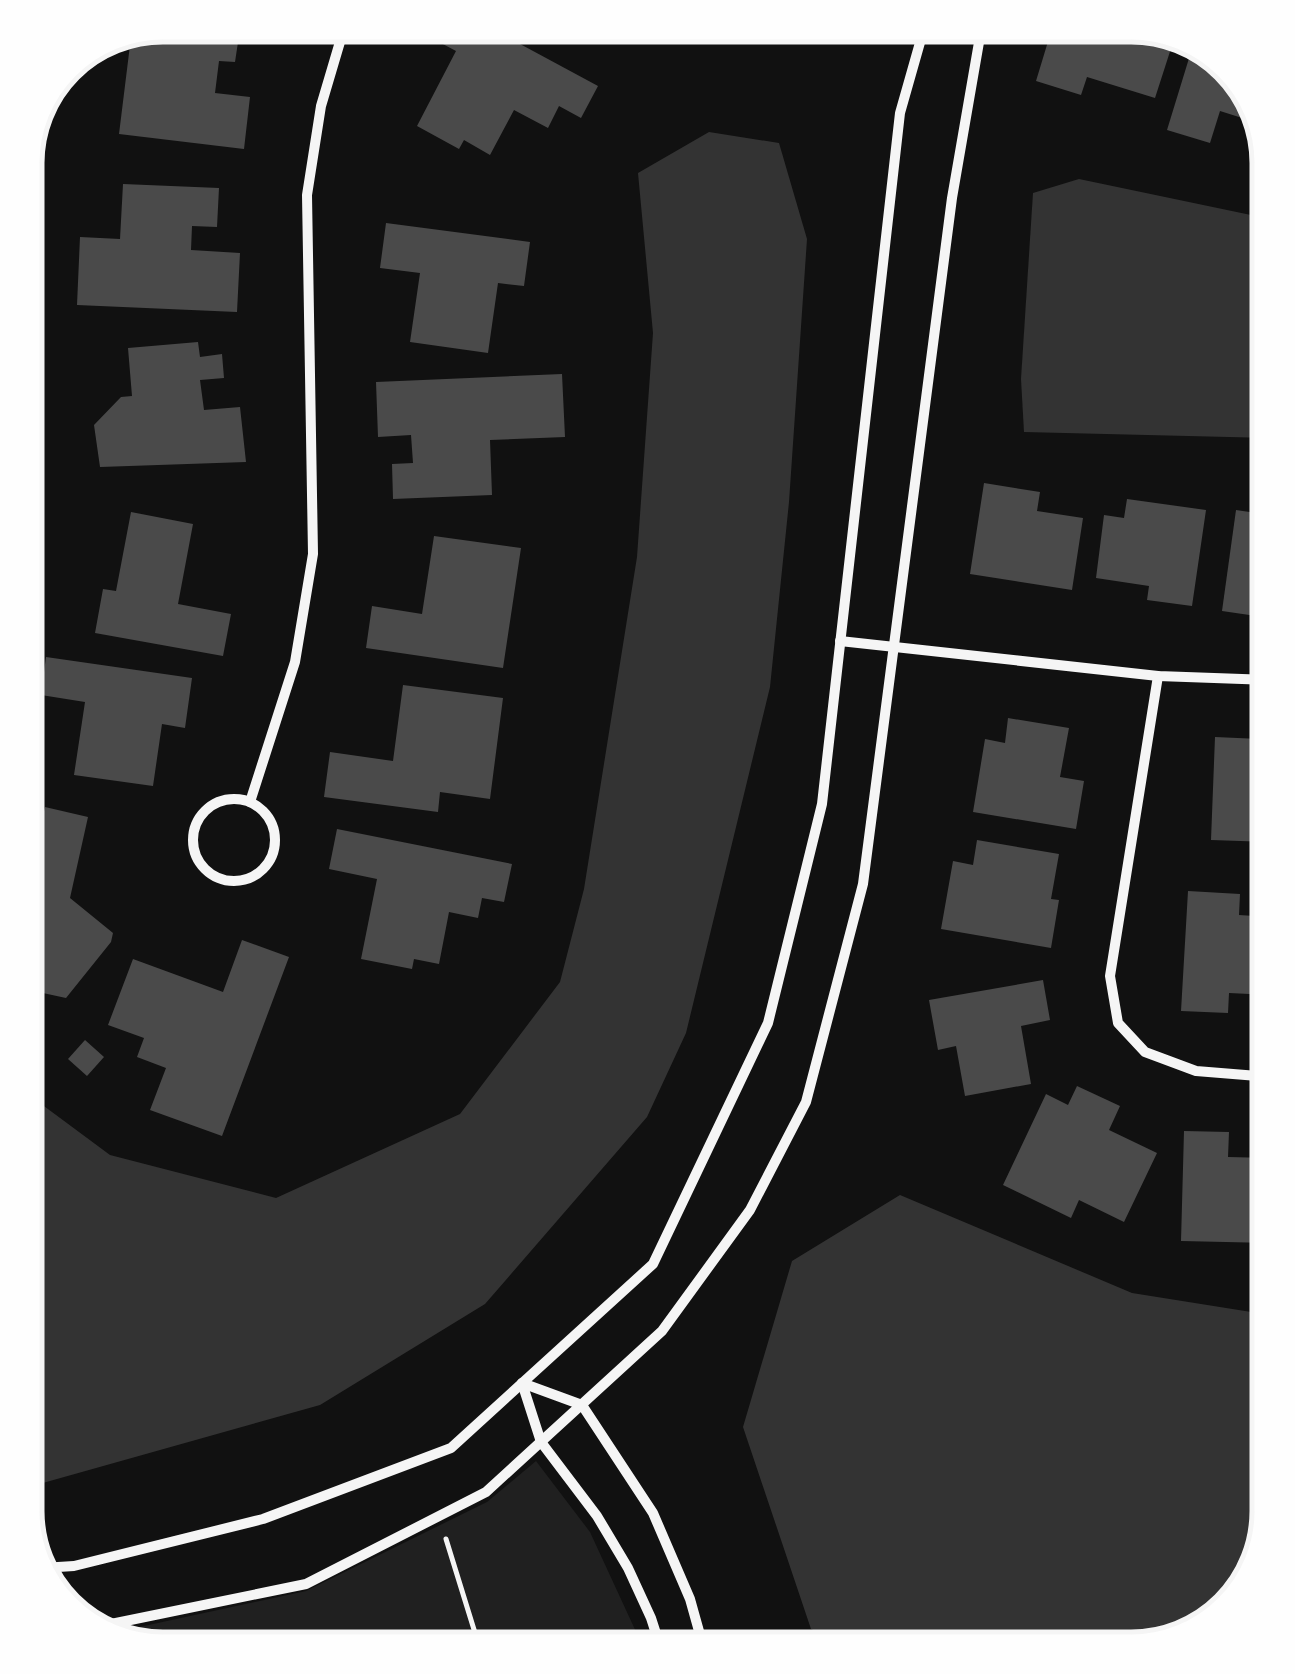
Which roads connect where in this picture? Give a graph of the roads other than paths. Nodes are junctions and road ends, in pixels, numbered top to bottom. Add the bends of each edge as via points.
1 (340, 42) edge
2 (920, 43) edge
3 (979, 43) edge
4 (840, 641) junction
5 (894, 645) junction
6 (1158, 676) junction
7 (1252, 679) edge
8 (250, 802) junction
9 (1252, 1076) edge
10 (522, 1383) junction
11 (582, 1404) junction
12 (541, 1442) junction
13 (57, 1567) edge
14 (118, 1622) edge
15 (656, 1632) edge
16 (699, 1632) edge

1 - 8 street via 321,106 307,195 313,554 295,662
2 - 4 street via 900,113
3 - 5 street
4 - 5 street
4 - 10 street via 822,804 768,1023 653,1264
5 - 6 street
5 - 11 street via 863,884 806,1102 750,1210 662,1331
6 - 7 street
6 - 9 street via 1110,976 1118,1024 1144,1052 1196,1072
8 - 8 street via 218,802 196,824 195,856 218,878 249,878 272,856 272,824
10 - 11 street
10 - 12 street
10 - 13 street via 450,1448 263,1519
11 - 12 street
11 - 16 street via 653,1513
12 - 14 street via 486,1492 306,1584
12 - 15 street via 598,1516

